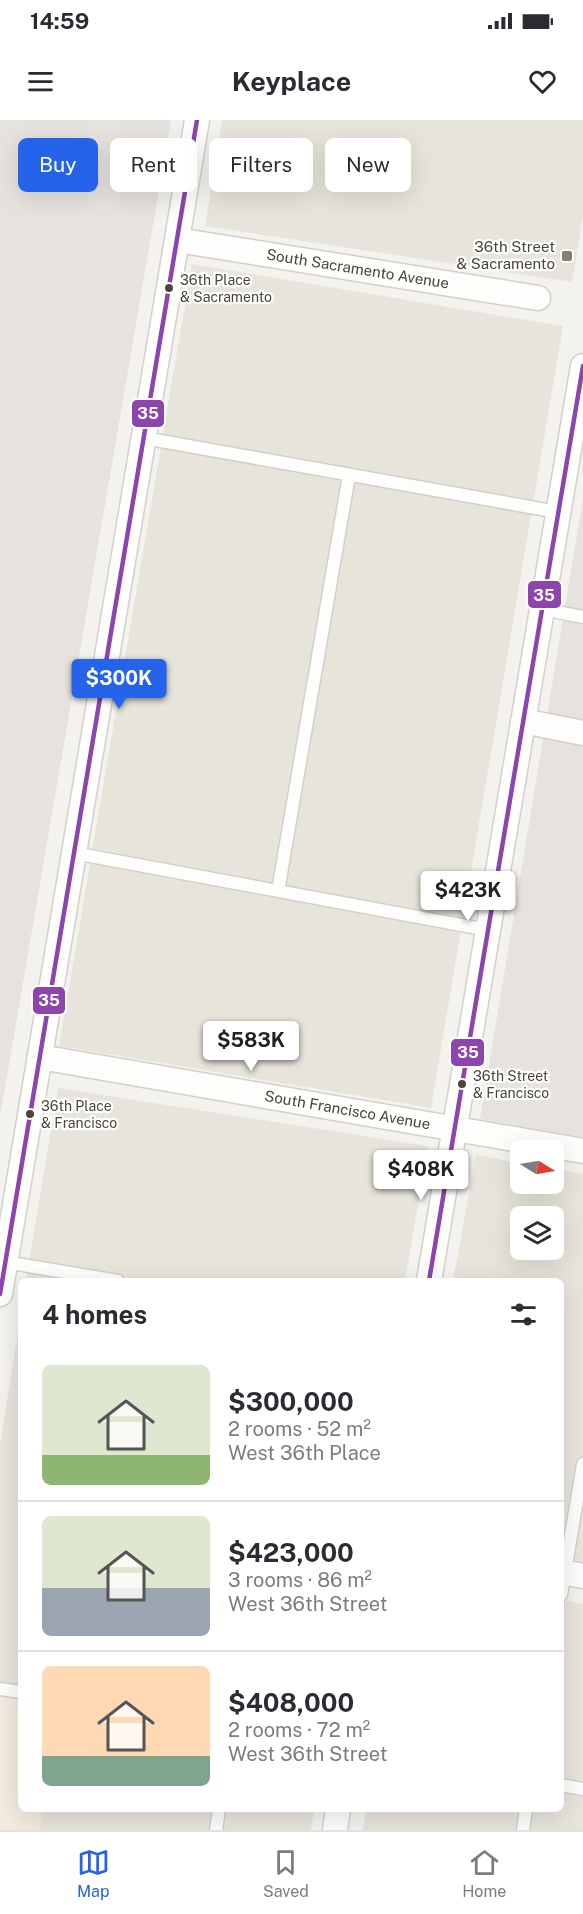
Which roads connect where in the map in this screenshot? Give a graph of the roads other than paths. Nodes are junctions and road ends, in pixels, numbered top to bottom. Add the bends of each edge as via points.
1 (197, 120) edge
2 (177, 240) junction
3 (538, 298) dead end
4 (582, 377) edge
5 (144, 438) junction
6 (349, 475) junction
7 (558, 512) junction
8 (542, 609) junction
9 (583, 616) edge
10 (523, 721) junction
11 (583, 733) edge
12 (74, 853) junction
13 (278, 891) junction
14 (488, 930) junction
15 (40, 1057) junction
16 (455, 1129) junction
17 (583, 1151) edge
18 (5, 1262) junction
19 (100, 1278) edge
20 (430, 1278) edge
21 (0, 1294) edge
22 (583, 1464) edge
23 (567, 1579) edge
24 (0, 1689) edge
25 (18, 1692) edge
26 (564, 1786) edge
27 (583, 1789) edge
28 (219, 1812) edge
29 (338, 1812) edge
30 (526, 1812) edge
31 (216, 1830) edge
32 (335, 1830) edge
33 (523, 1830) edge

1 - 2 street
2 - 3 street, South Sacramento Avenue
2 - 5 street
4 - 7 street
5 - 6 lane
5 - 12 street
6 - 7 lane
6 - 13 lane
7 - 8 street
8 - 9 lane
8 - 10 street
10 - 11 street
10 - 14 street
12 - 13 lane
12 - 15 street
13 - 14 lane
14 - 16 street
15 - 16 street, South Francisco Avenue
15 - 18 street
16 - 17 street, South Francisco Avenue
16 - 20 street
18 - 19 lane
18 - 21 street
22 - 23 lane
24 - 25 lane
26 - 27 lane
28 - 31 lane
29 - 32 street
30 - 33 lane

